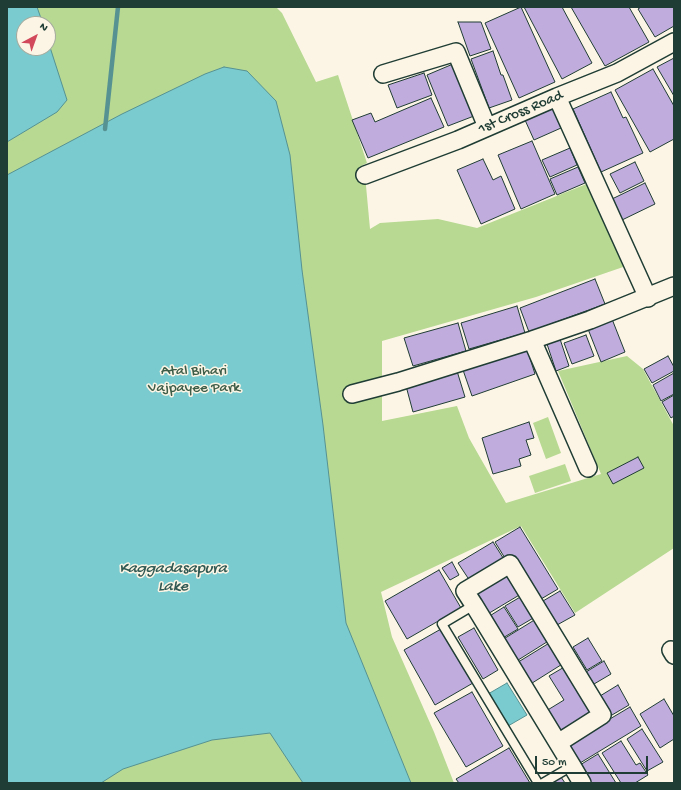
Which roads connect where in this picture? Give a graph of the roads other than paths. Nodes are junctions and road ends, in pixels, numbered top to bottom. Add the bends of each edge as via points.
1 (674, 42) edge
2 (383, 74) dead end
3 (557, 97) junction
4 (487, 127) junction
5 (364, 175) dead end
6 (674, 286) edge
7 (648, 298) junction
8 (532, 340) junction
9 (352, 394) dead end
10 (588, 468) dead end
11 (474, 605) junction
12 (558, 743) junction
13 (572, 766) junction
14 (538, 783) edge
15 (543, 783) edge
16 (582, 783) edge

1 - 3 street, 1st Cross Road via 617,73
2 - 4 street via 456,52
3 - 4 street, 1st Cross Road
3 - 7 street
4 - 5 street, 1st Cross Road
6 - 7 street
7 - 8 street
8 - 9 street
8 - 10 street
11 - 12 street
11 - 12 street via 465,591 510,564 602,716
11 - 14 lane via 442,624
12 - 13 street
13 - 15 lane
13 - 16 street

